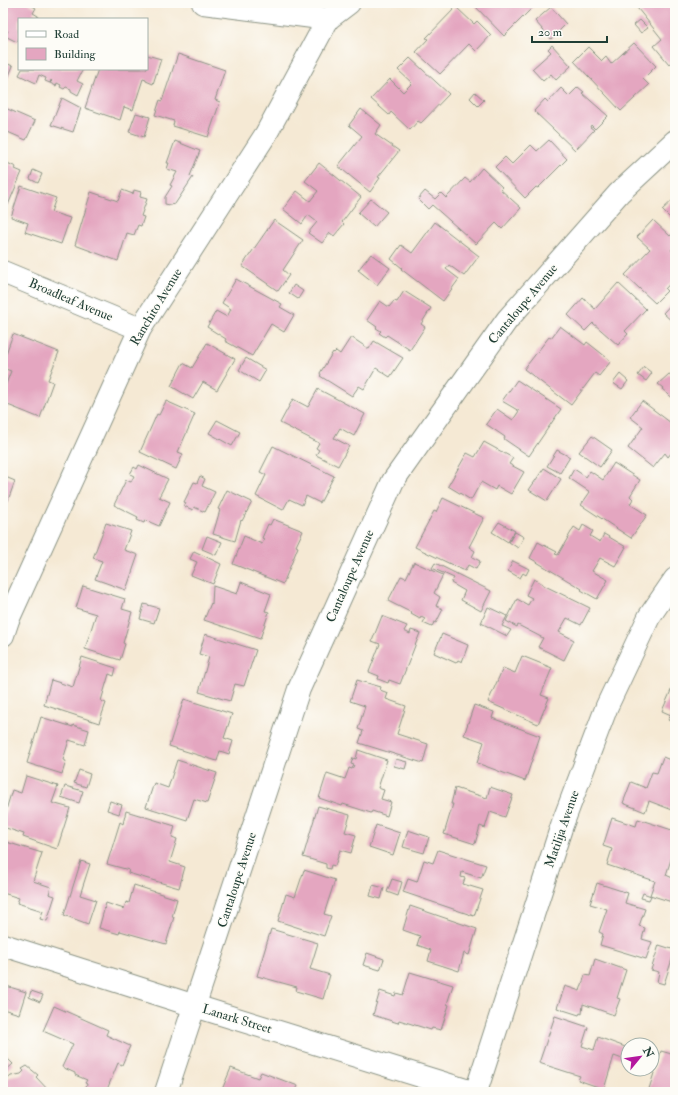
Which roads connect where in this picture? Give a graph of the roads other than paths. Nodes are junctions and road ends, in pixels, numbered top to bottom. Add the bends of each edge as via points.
1 (203, 3) edge
2 (349, 3) edge
3 (328, 19) junction
4 (675, 141) edge
5 (3, 272) edge
6 (140, 329) junction
7 (675, 579) edge
8 (5, 624) edge
9 (3, 945) edge
10 (195, 1006) junction
11 (166, 1092) edge
12 (472, 1092) edge
13 (476, 1092) edge

1 - 3 street
2 - 3 street, Ranchito Avenue
3 - 6 street, Ranchito Avenue via 266,134
4 - 10 street, Cantaloupe Avenue via 619,193 507,320 393,481 299,689
5 - 6 street, Broadleaf Avenue
6 - 8 street, Ranchito Avenue
7 - 13 street, Matilija Avenue via 649,617 607,706 562,825
9 - 10 street, Lanark Street
10 - 11 street, Cantaloupe Avenue
10 - 12 street, Lanark Street

